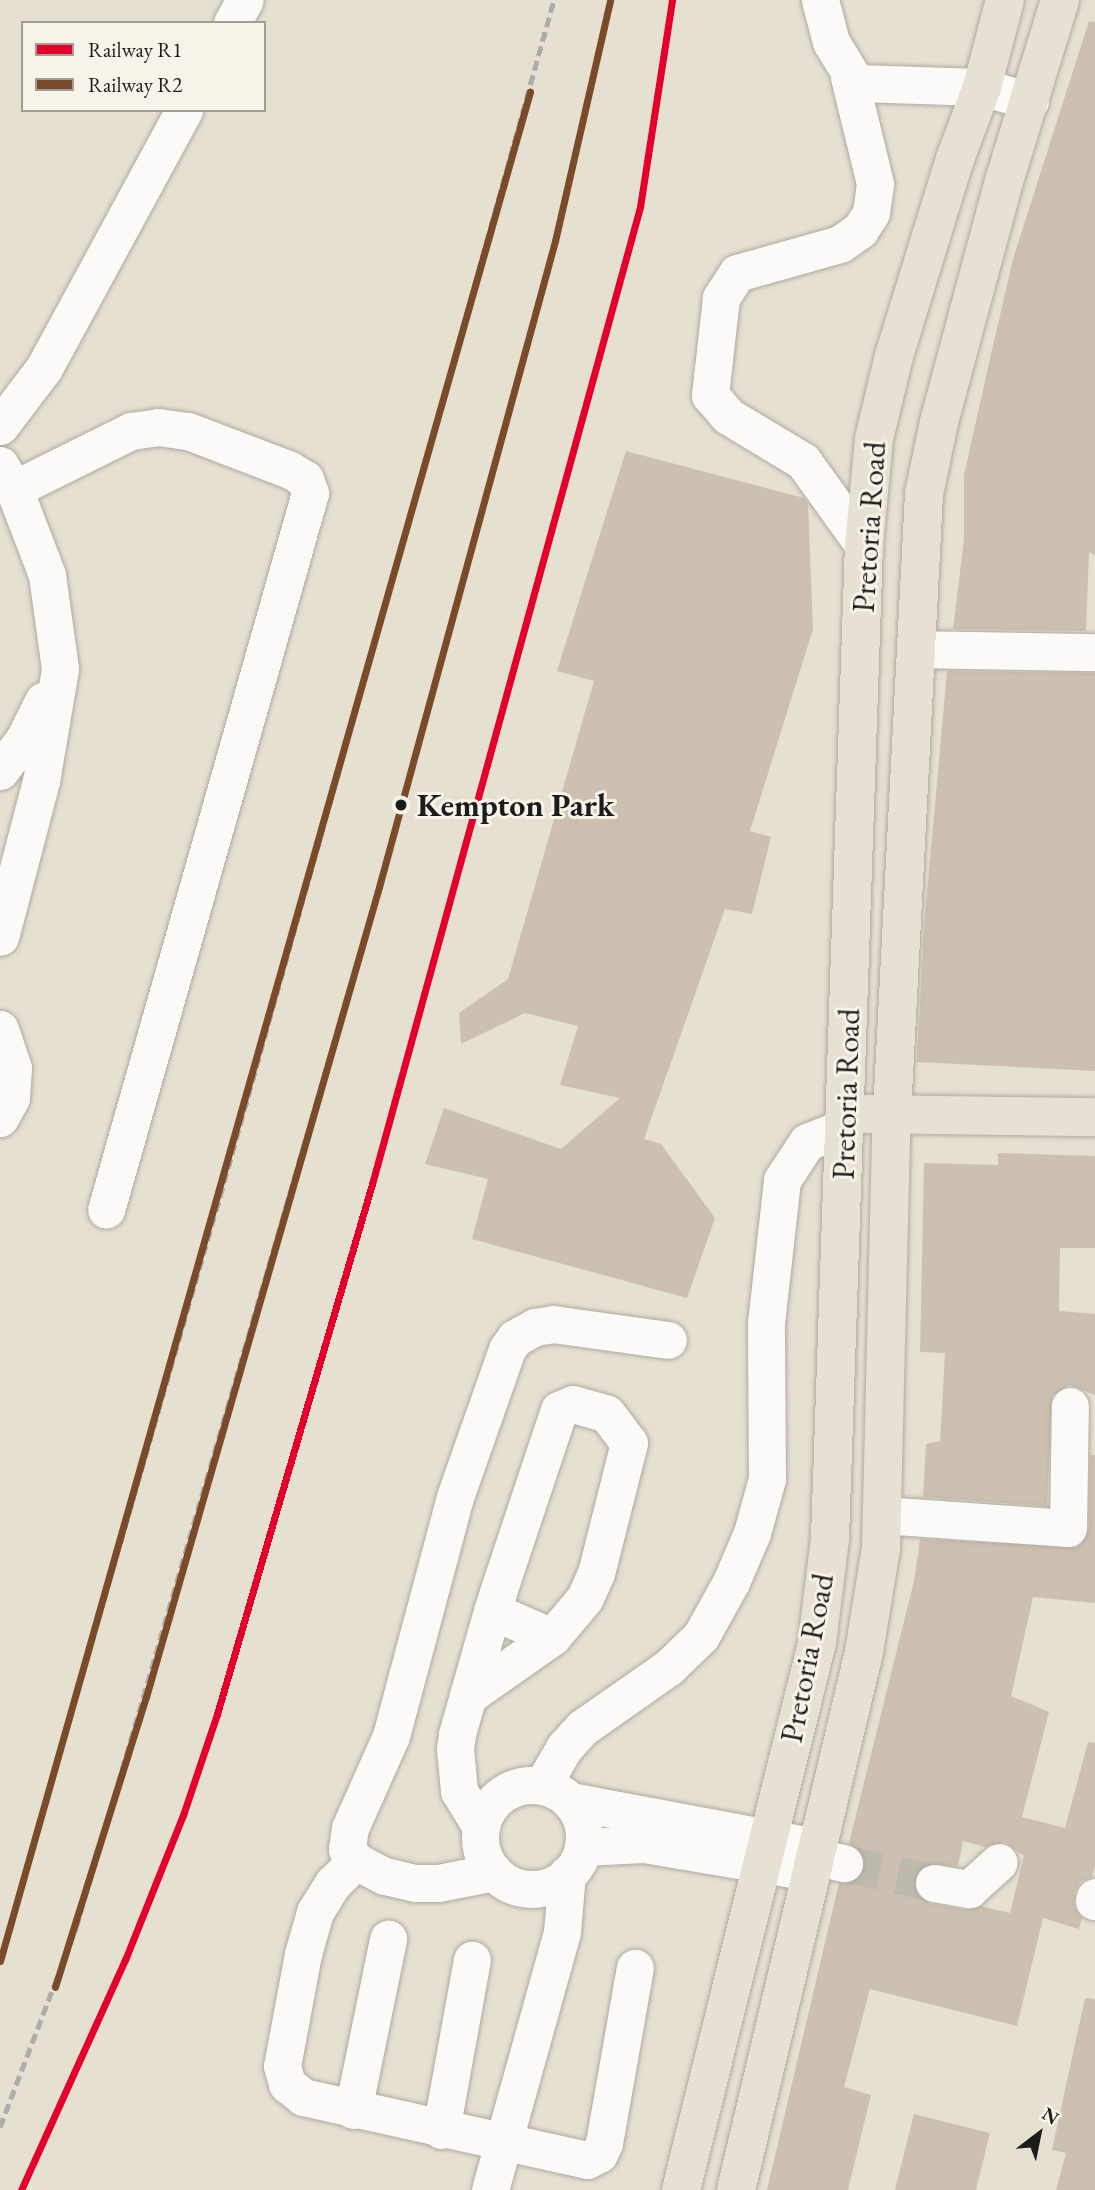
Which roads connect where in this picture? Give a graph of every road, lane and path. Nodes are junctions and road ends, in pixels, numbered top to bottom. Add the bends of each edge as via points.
1 (245, 0) edge
2 (820, 0) edge
3 (1005, 0) edge
4 (1060, 0) edge
5 (233, 21) edge
6 (849, 77) junction
7 (982, 87) junction
8 (1030, 101) junction
9 (183, 112) edge
10 (0, 426) edge
11 (7, 477) edge
12 (864, 546) junction
13 (915, 649) junction
14 (1095, 652) edge
15 (60, 668) junction
16 (0, 771) edge
17 (0, 937) edge
18 (0, 1028) edge
19 (892, 1113) junction
20 (1095, 1117) edge
21 (0, 1118) edge
22 (845, 1121) junction
23 (106, 1210) dead end
24 (668, 1340) dead end
25 (1070, 1406) dead end
26 (882, 1515) junction
27 (492, 1611) junction
28 (552, 1637) junction
29 (468, 1696) junction
30 (456, 1760) junction
31 (556, 1794) junction
32 (502, 1795) junction
33 (481, 1827) junction
34 (763, 1851) junction
35 (821, 1860) junction
36 (356, 1861) junction
37 (575, 1861) junction
38 (999, 1862) dead end
39 (508, 1880) junction
40 (934, 1884) tunnel mouth
41 (388, 1940) dead end
42 (555, 1956) junction
43 (472, 1960) dead end
44 (635, 1968) dead end
45 (353, 2110) junction
46 (441, 2130) junction
47 (505, 2144) junction
48 (491, 2190) edge
49 (681, 2190) edge
50 (736, 2190) edge

1 - 5 lane
2 - 6 lane via 831,42
3 - 7 main road, Pretoria Road
4 - 8 main road, Pretoria Road
6 - 7 lane via 864,85
6 - 12 lane via 875,184 872,213 860,230 840,244 737,273 721,298 710,395 728,416 803,461
7 - 8 lane
7 - 12 main road, Pretoria Road via 955,159 879,410
8 - 13 main road, Pretoria Road via 939,422 924,494
9 - 10 lane via 44,368
11 - 15 lane via 47,575
11 - 23 lane via 131,431 158,427 188,431 290,470 305,479 310,493
12 - 22 main road, Pretoria Road
13 - 14 lane
13 - 19 main road, Pretoria Road
15 - 16 lane via 23,741
15 - 17 lane via 41,781
18 - 21 lane via 13,1068 11,1098
19 - 20 main road
19 - 22 main road
19 - 26 main road, Pretoria Road
22 - 31 lane via 807,1142 782,1180 766,1323 767,1479 752,1533 731,1582 701,1636 669,1667 582,1728 564,1748
22 - 34 main road, Pretoria Road via 830,1538 817,1643
24 - 36 lane via 553,1324 524,1332 507,1349 455,1496 391,1736 350,1828 347,1849
25 - 26 lane via 1068,1528
26 - 35 main road, Pretoria Road via 864,1652
27 - 28 lane
27 - 28 lane via 559,1410 573,1404 607,1414 629,1444 596,1573 585,1598
27 - 29 lane
28 - 29 lane
29 - 30 lane via 457,1734
30 - 32 lane
30 - 33 lane via 459,1791
31 - 32 lane via 526,1785
31 - 34 lane
31 - 37 lane via 579,1815
32 - 33 lane via 486,1811
33 - 39 lane via 482,1851
34 - 35 lane
34 - 37 lane via 644,1844
34 - 49 main road, Pretoria Road
35 - 50 main road, Pretoria Road
36 - 39 lane via 384,1876 415,1883
36 - 45 lane via 333,1883 315,1912 282,2066 287,2084 303,2097
37 - 39 lane via 554,1884
37 - 42 lane
38 - 40 lane via 969,1889
39 - 42 lane
41 - 45 lane
42 - 47 lane
43 - 46 lane
44 - 47 lane via 599,2154 587,2160
45 - 46 lane
46 - 47 lane
47 - 48 lane

